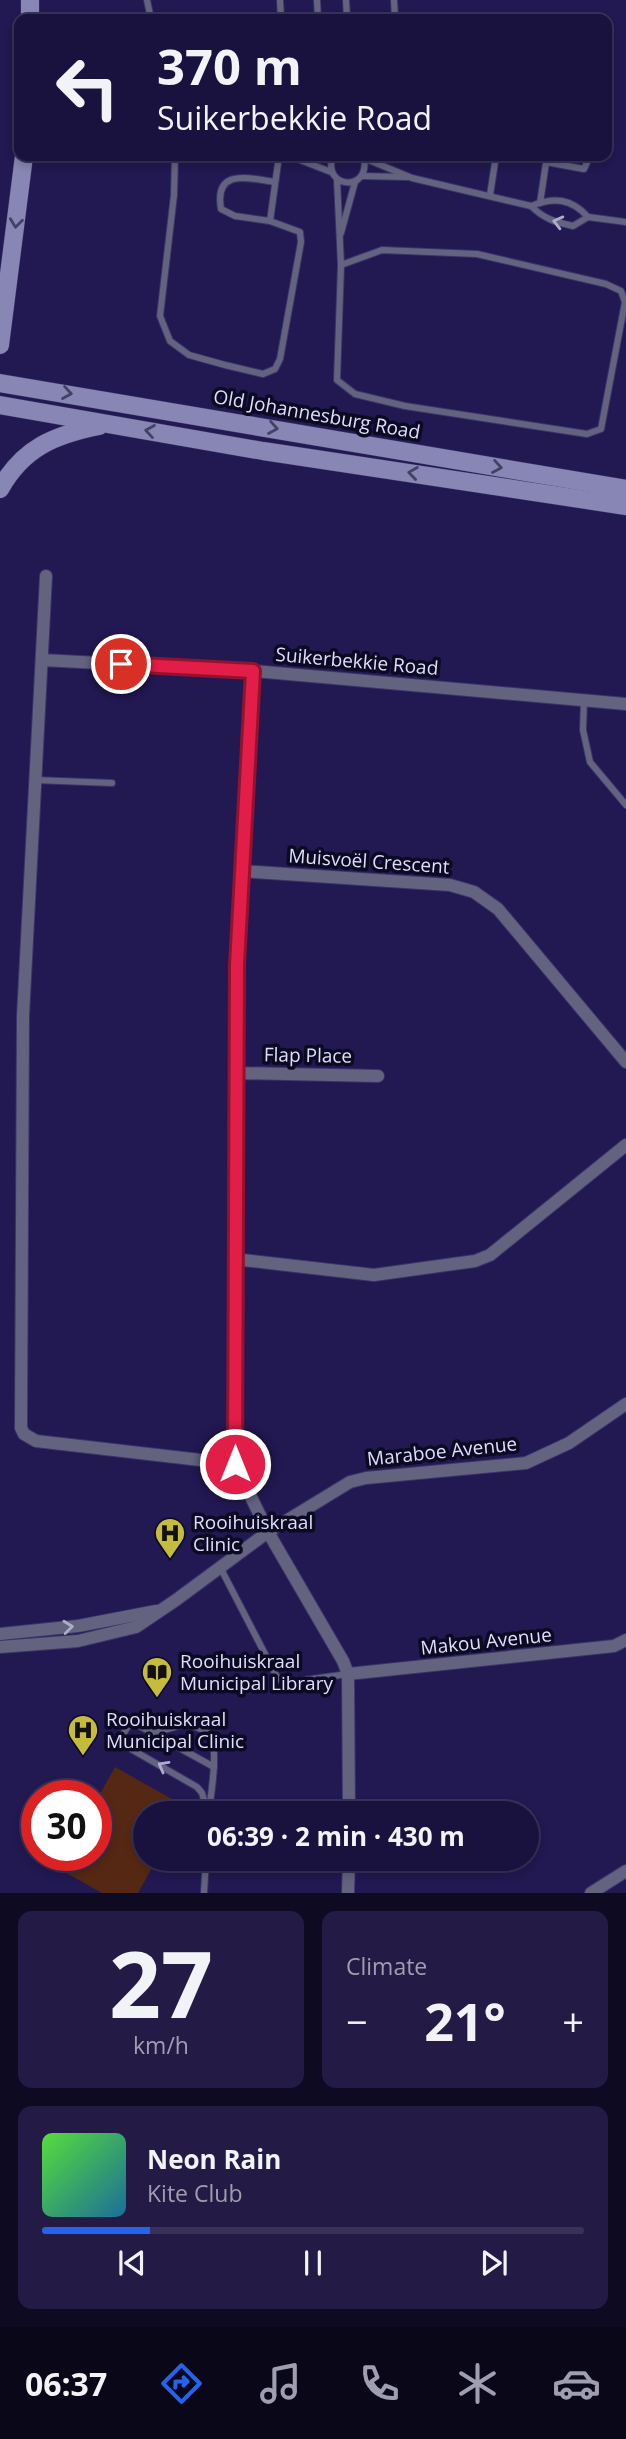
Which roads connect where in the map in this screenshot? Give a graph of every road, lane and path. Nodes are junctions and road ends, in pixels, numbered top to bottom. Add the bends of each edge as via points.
1 (23, 161) edge
2 (175, 161) edge
3 (278, 161) edge
4 (303, 161) edge
5 (332, 161) edge
6 (365, 161) edge
7 (373, 161) edge
8 (495, 161) edge
9 (547, 161) edge
10 (554, 161) edge
11 (588, 161) edge
12 (331, 172) junction
13 (362, 176) junction
14 (412, 178) junction
15 (337, 180) junction
16 (275, 182) junction
17 (355, 182) junction
18 (490, 195) junction
19 (540, 203) junction
20 (531, 206) junction
21 (588, 217) junction
22 (270, 221) junction
23 (626, 222) edge
24 (339, 241) junction
25 (341, 265) junction
26 (0, 345) edge
27 (0, 383) edge
28 (0, 405) edge
29 (109, 424) junction
30 (0, 489) edge
31 (626, 489) edge
32 (626, 506) edge
33 (46, 576) dead end
34 (41, 660) junction
35 (253, 671) junction
36 (584, 700) junction
37 (626, 704) edge
38 (35, 780) junction
39 (112, 783) dead end
40 (626, 805) edge
41 (241, 871) junction
42 (626, 1062) edge
43 (237, 1073) junction
44 (377, 1076) dead end
45 (626, 1145) edge
46 (234, 1259) junction
47 (626, 1404) edge
48 (235, 1464) junction
49 (268, 1532) junction
50 (220, 1567) junction
51 (160, 1611) junction
52 (0, 1634) edge
53 (626, 1640) edge
54 (0, 1647) edge
55 (348, 1675) junction
56 (156, 1732) junction
57 (214, 1767) junction
58 (204, 1801) edge
59 (210, 1801) edge
60 (349, 1801) edge
61 (205, 1871) edge
62 (348, 1871) edge
63 (626, 1871) edge
64 (204, 1893) edge
65 (348, 1893) edge
66 (591, 1893) edge

1 -> 26 main road
2 - 22 lane via 160,316 170,341 189,355 263,374 275,369 301,242 300,232
3 - 16 lane
4 - 12 lane
5 - 12 lane
6 - 13 lane
7 - 14 lane
8 - 18 lane
9 - 19 lane
10 - 11 lane via 584,169
12 - 15 lane
13 - 14 lane
13 - 17 lane
14 - 18 lane
15 - 17 lane
15 - 24 lane
16 - 22 lane
16 - 22 lane via 230,179 223,184 219,200 221,209 235,216
17 - 24 lane
18 - 20 lane
19 - 20 lane
19 - 21 lane via 577,204
21 -> 20 lane via 573,226 545,219
21 - 23 lane
24 - 25 lane
25 - 25 lane via 382,250 477,254 621,290 625,302 601,429 587,434 355,394 337,380
27 -> 31 main road, Old Johannesburg Road
28 - 29 main road
29 - 30 main road via 62,435 34,449 12,467
32 -> 29 main road
33 - 34 street
34 - 35 street, Suikerbekkie Road
34 - 38 street
35 - 36 street, Suikerbekkie Road
35 - 41 street
36 - 37 street, Suikerbekkie Road
36 - 40 lane via 583,730 590,762
38 - 39 lane
38 - 48 street via 23,1016 20,1420 24,1434 36,1441
41 - 42 street, Muisvoël Crescent via 450,885 474,892 498,909
41 - 43 street
43 - 44 street, Flap Place
43 - 46 street
45 - 46 street via 490,1255 475,1261 374,1275
46 - 48 street
47 - 49 street, Maraboe Avenue via 569,1443 526,1463 358,1479
48 - 49 street
49 - 50 street, Maraboe Avenue
49 - 55 street
50 - 51 street, Maraboe Avenue
50 - 55 lane via 278,1679 290,1682
52 -> 51 street, Maraboe Avenue
51 - 54 street, Maraboe Avenue via 136,1627 78,1641
53 - 55 street, Makou Avenue via 614,1646
55 - 60 street
56 - 57 lane
56 - 57 lane via 183,1723 208,1733 213,1741
58 -> 56 lane via 190,1781 121,1740 132,1724
57 - 59 lane
61 - 64 lane
62 - 65 street
63 - 66 street

